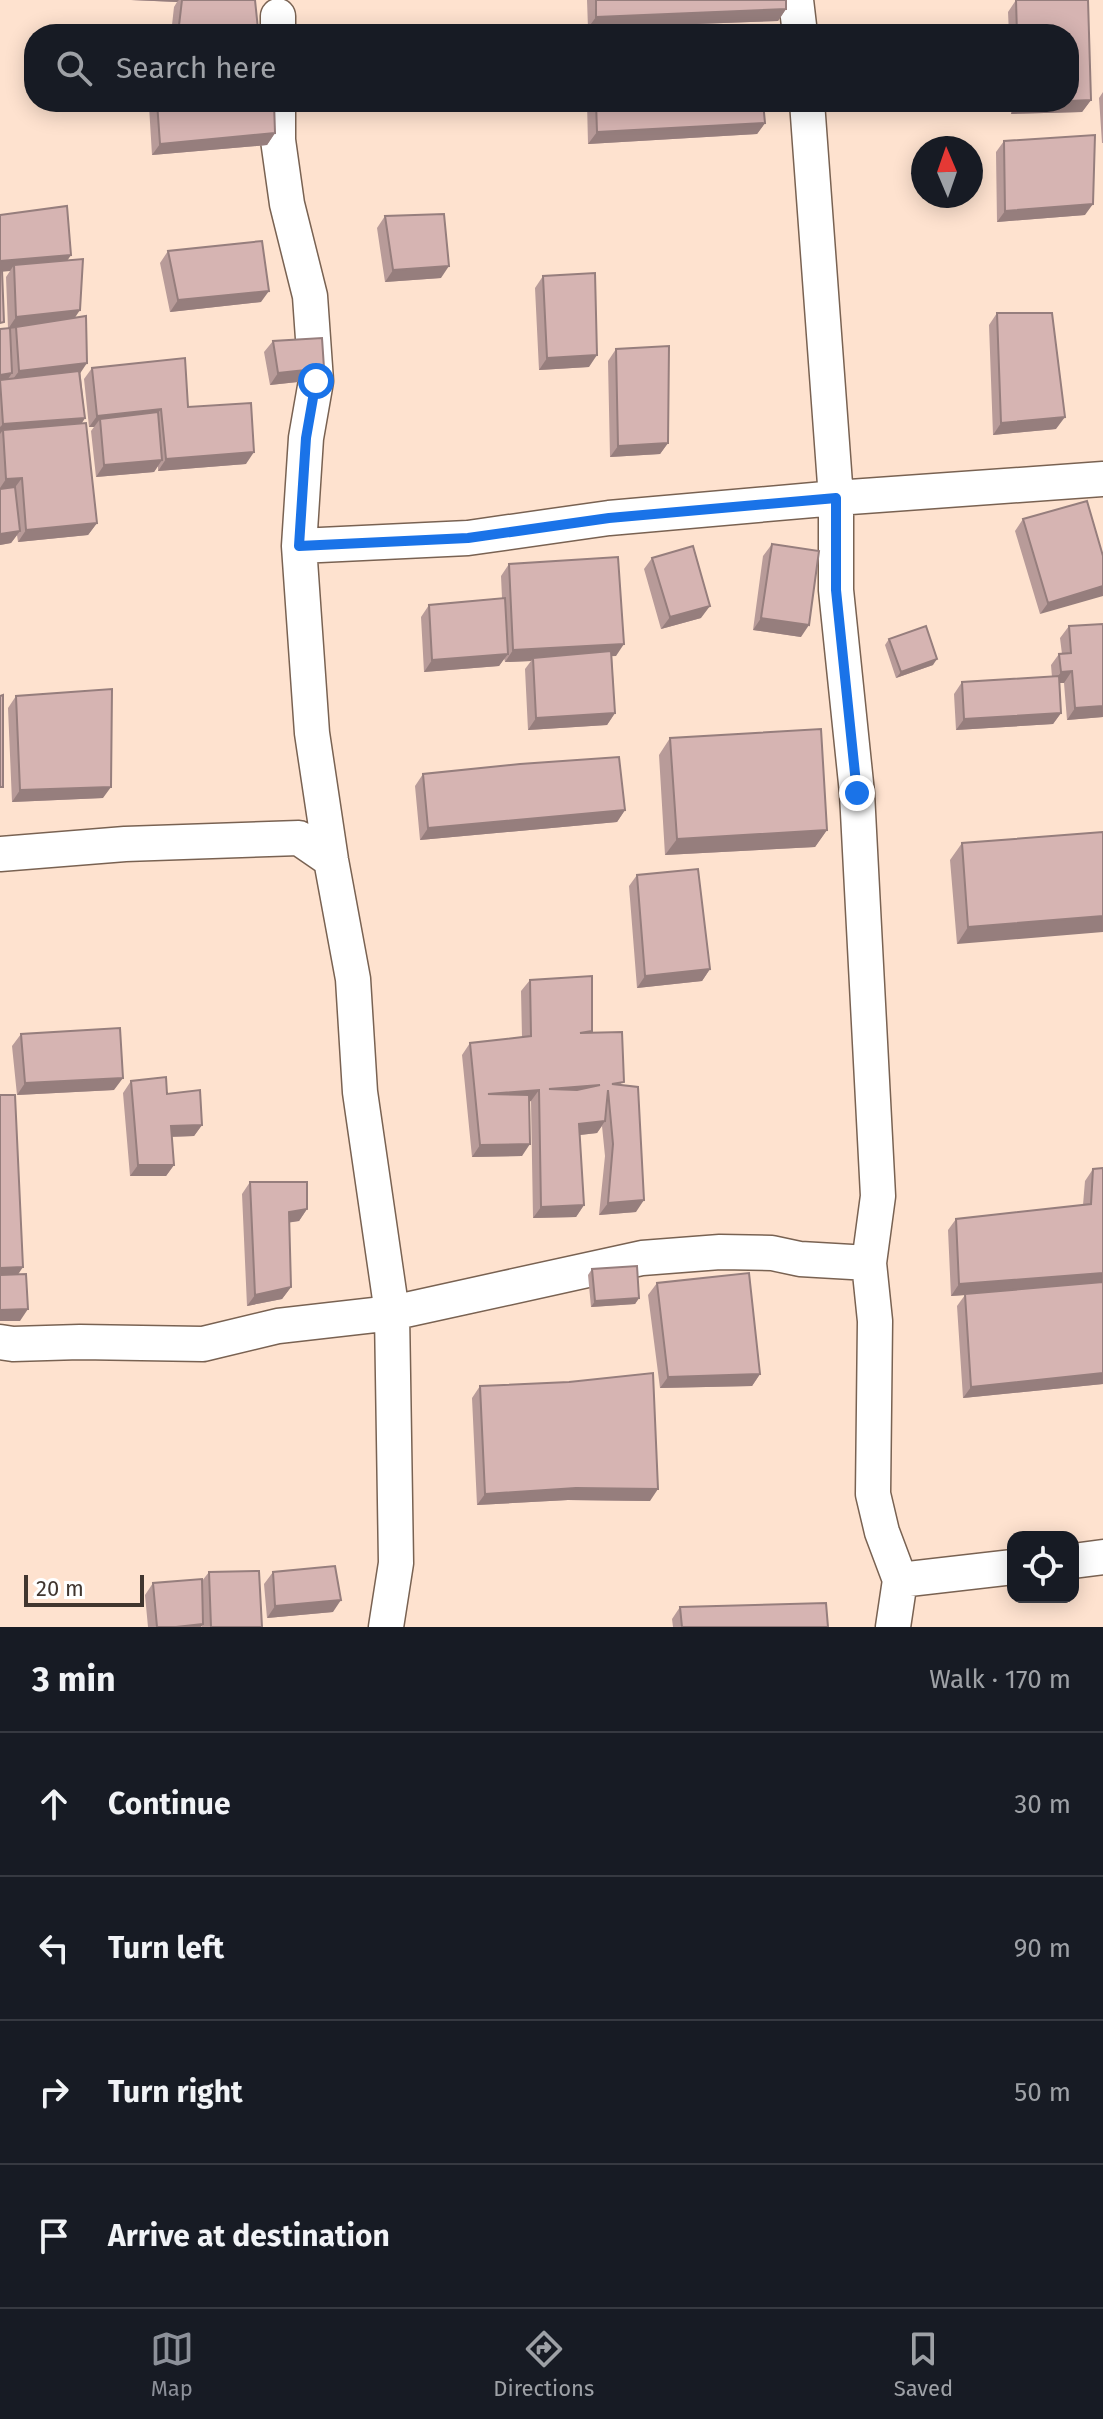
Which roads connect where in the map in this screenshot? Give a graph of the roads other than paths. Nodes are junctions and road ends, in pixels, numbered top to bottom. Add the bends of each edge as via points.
1 (796, 0) edge
2 (799, 24) edge
3 (278, 112) edge
4 (808, 112) edge
5 (1103, 479) edge
6 (836, 498) junction
7 (299, 546) junction
8 (0, 854) edge
9 (331, 860) junction
10 (869, 1263) junction
11 (392, 1313) junction
12 (0, 1342) edge
13 (1103, 1557) edge
14 (1079, 1560) edge
15 (1007, 1568) edge
16 (900, 1580) junction
17 (386, 1627) edge
18 (893, 1627) edge

1 - 2 street
3 - 7 street via 285,191 310,296 316,381 306,438
4 - 6 street
5 - 6 street
6 - 7 street via 609,518 468,538
6 - 10 street via 836,590 857,793 878,1196
7 - 9 street via 312,733
8 - 9 street via 299,838
9 - 11 street via 353,979 360,1092
10 - 11 street via 772,1253 642,1258
10 - 16 street via 875,1321 873,1494
11 - 12 street via 278,1326 203,1344
11 - 17 street via 396,1563
13 - 14 street
15 - 16 street
16 - 18 street

